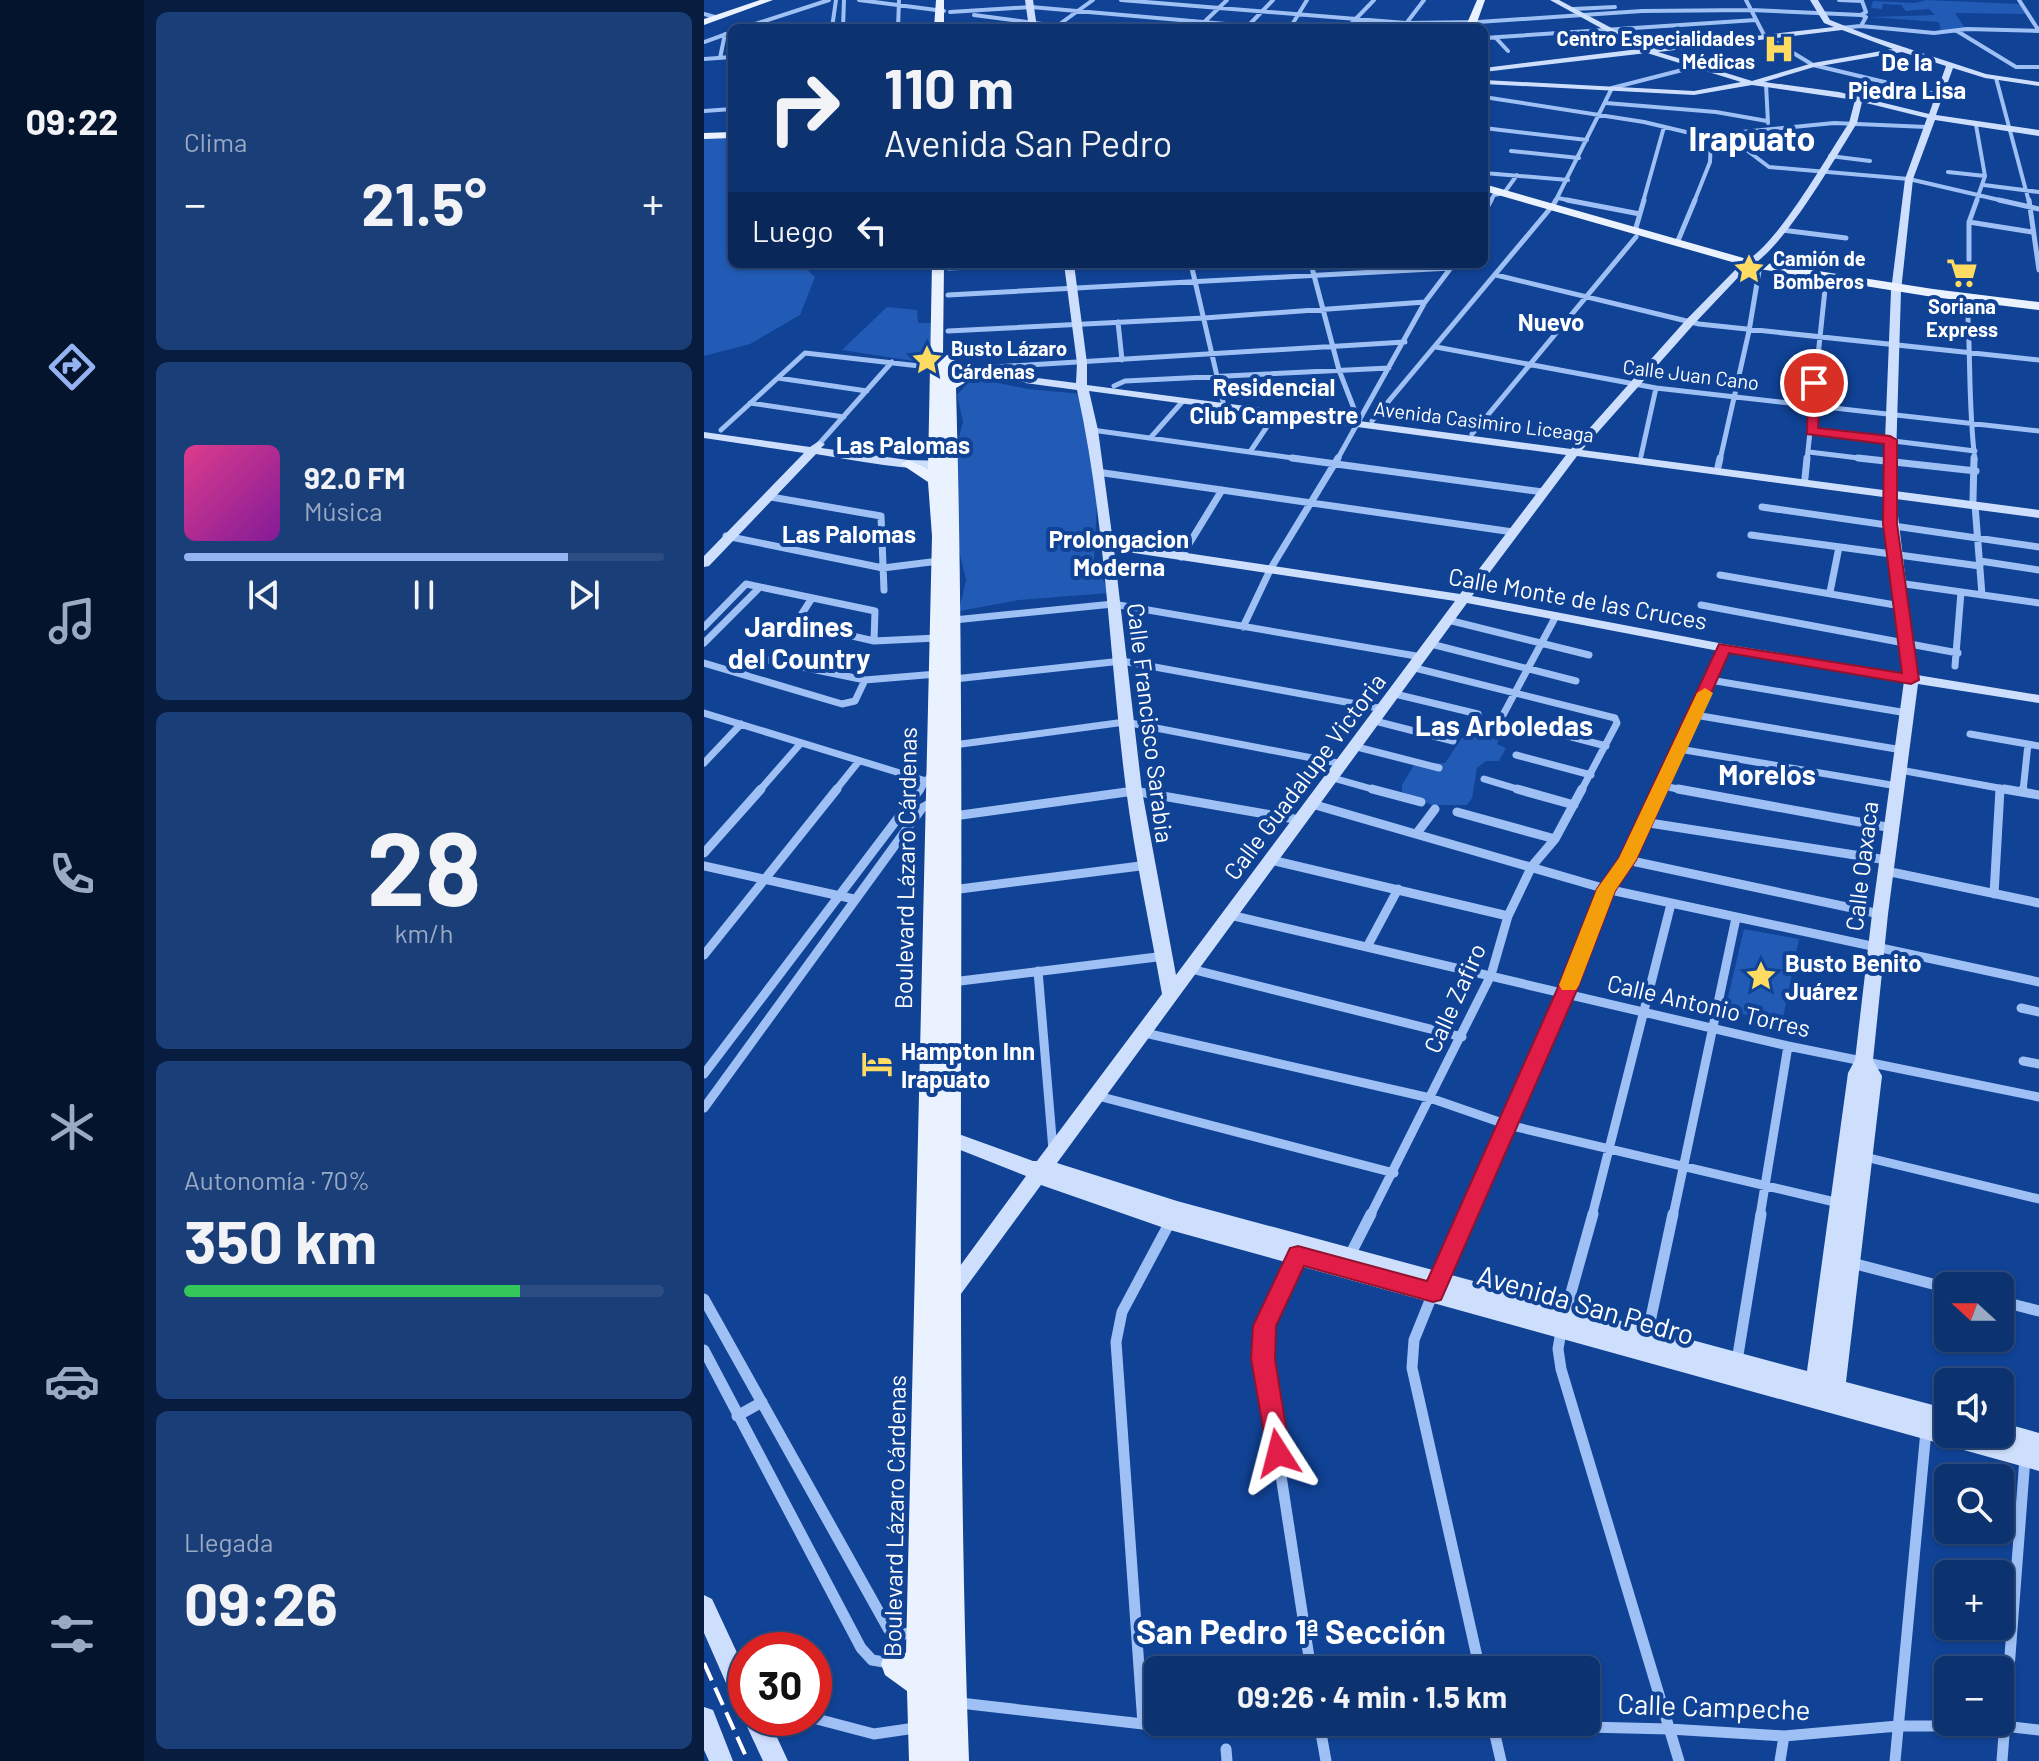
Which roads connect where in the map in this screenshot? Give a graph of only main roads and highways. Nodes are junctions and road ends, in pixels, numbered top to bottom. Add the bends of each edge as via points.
1 (767, 0) edge
2 (1484, 0) edge
3 (704, 21) edge
4 (1474, 24) edge
5 (728, 133) edge
6 (704, 134) edge
7 (1489, 192) edge
8 (1635, 234) junction
9 (1751, 267) junction
10 (945, 268) edge
11 (945, 268) edge
12 (1896, 289) junction
13 (2039, 308) edge
14 (939, 366) junction
15 (983, 371) road end
16 (951, 385) junction
17 (941, 462) junction
18 (946, 676) junction
19 (939, 1134) junction
20 (924, 1727) junction
21 (925, 1761) edge
22 (947, 1761) edge
23 (953, 1761) edge

1 - 3 main road
1 - 3 main road
2 - 4 main road
5 - 6 main road
7 - 8 main road via 1553,205
8 - 9 main road
8 - 9 main road
9 - 12 main road
9 - 12 main road
10 - 14 main road, Boulevard Lázaro Cárdenas via 948,331
11 - 14 main road, Boulevard Lázaro Cárdenas
12 - 13 main road
12 - 13 main road
14 - 16 main road, Boulevard Lázaro Cárdenas
14 - 17 main road, Boulevard Lázaro Cárdenas
15 - 16 main road
16 - 17 main road, Boulevard Lázaro Cárdenas
17 - 17 main road via 909,459
17 - 18 main road, Boulevard Lázaro Cárdenas via 938,638
17 - 18 main road, Boulevard Lázaro Cárdenas via 954,620
18 - 19 main road, Boulevard Lázaro Cárdenas via 937,802
18 - 19 main road, Boulevard Lázaro Cárdenas via 954,816 951,982
19 - 20 main road, Boulevard Lázaro Cárdenas via 928,1320 923,1628 913,1667
19 - 23 main road, Boulevard Lázaro Cárdenas via 949,1295
20 - 21 main road, Boulevard Lázaro Cárdenas
20 - 22 main road via 941,1731

